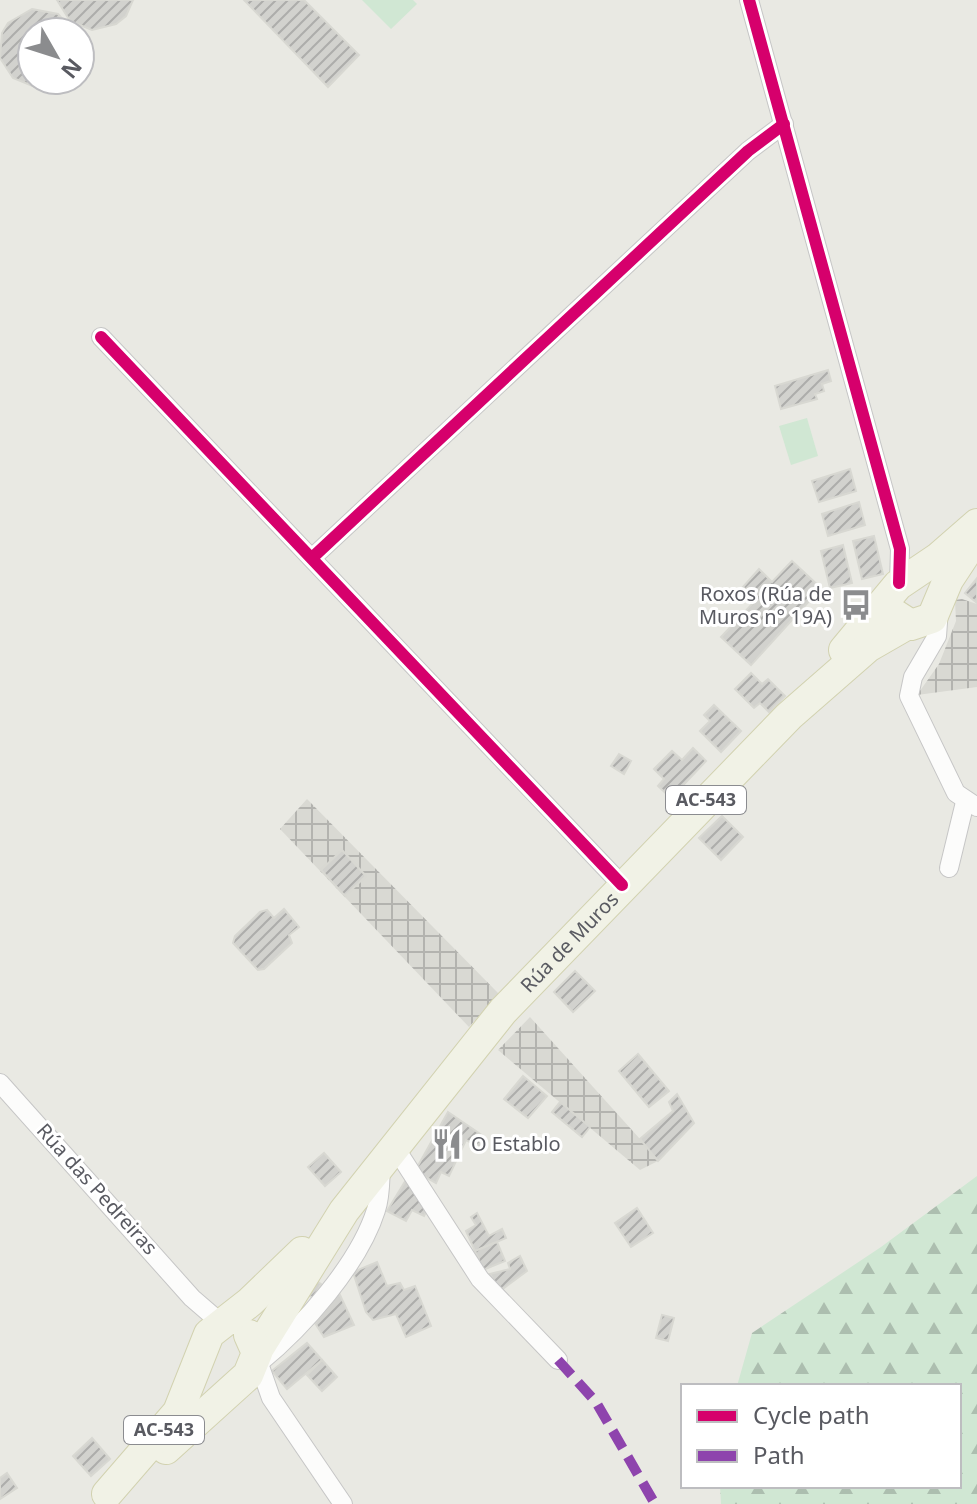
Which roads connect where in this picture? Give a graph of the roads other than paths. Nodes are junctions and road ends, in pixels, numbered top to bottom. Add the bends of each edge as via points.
1 (749, 0) edge
2 (784, 124) junction
3 (101, 337) dead end
4 (977, 524) edge
5 (977, 537) edge
6 (312, 558) junction
7 (916, 582) junction
8 (910, 625) junction
9 (915, 673) junction
10 (789, 716) junction
11 (971, 804) edge
12 (949, 868) dead end
13 (622, 885) junction
14 (0, 1083) edge
15 (388, 1154) junction
16 (344, 1211) junction
17 (192, 1298) junction
18 (234, 1354) junction
19 (558, 1360) dead end
20 (100, 1499) edge
21 (343, 1504) edge

1 - 2 street
2 - 6 street via 748,151
2 - 7 street
3 - 6 street
4 - 7 main road, Rúa de Muros / AC-543
5 - 7 main road, Rúa de Muros / AC-543 via 955,568
6 - 13 street
7 - 8 main road, Rúa de Muros via 892,609
7 - 9 street, Rúa de Muros via 939,631
7 - 10 main road, Rúa de Muros / AC-543
8 - 9 street, Rúa de Muros via 918,643
8 - 10 main road, Rúa de Muros / AC-543 via 868,647
9 - 11 street, Rúa de Muros via 908,689 910,701 956,793
10 - 13 main road, Rúa de Muros / AC-543
11 - 12 street, Rúa de Muros
13 - 15 main road, Rúa de Muros / AC-543 via 485,1031
14 - 17 street, Rúa das Pedreiras
15 - 16 main road, AC-543
15 - 18 street via 375,1213 310,1314
15 - 19 street via 480,1279
16 - 18 main road, AC-543
16 - 18 main road, AC-543
17 - 18 street
17 - 18 street, Rúa das Pedreiras
18 - 20 main road, AC-543
18 - 20 main road, AC-543 via 161,1453
18 - 21 street via 271,1398

